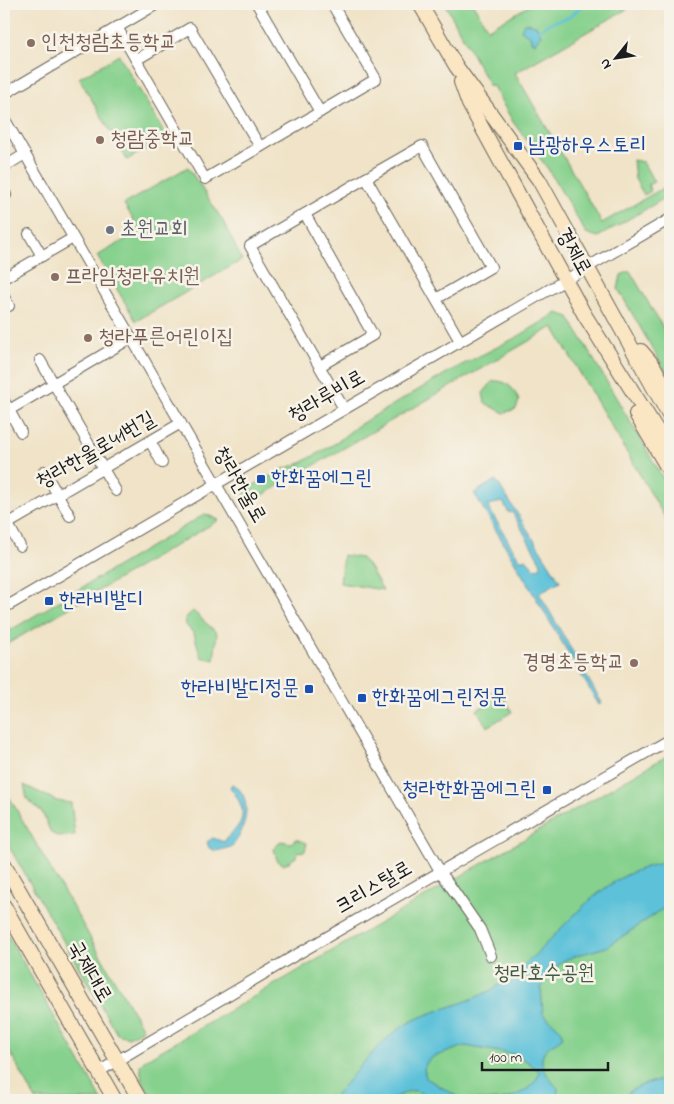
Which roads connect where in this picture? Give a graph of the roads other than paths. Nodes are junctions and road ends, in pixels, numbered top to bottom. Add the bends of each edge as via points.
1 (157, 4) edge
2 (256, 4) edge
3 (332, 4) edge
4 (420, 4) edge
5 (117, 27) junction
6 (136, 60) junction
7 (456, 66) junction
8 (4, 94) edge
9 (320, 112) junction
10 (4, 118) edge
11 (260, 148) junction
12 (24, 154) junction
13 (4, 166) edge
14 (366, 178) junction
15 (304, 214) junction
16 (670, 219) edge
17 (29, 234) dead end
18 (73, 238) junction
19 (42, 256) junction
20 (587, 266) junction
21 (4, 278) edge
22 (566, 280) junction
23 (436, 299) junction
24 (584, 314) junction
25 (615, 320) junction
26 (131, 338) junction
27 (460, 341) junction
28 (40, 360) dead end
29 (320, 366) junction
30 (54, 384) junction
31 (670, 396) edge
32 (5, 408) edge
33 (344, 408) junction
34 (670, 417) edge
35 (181, 423) junction
36 (22, 432) dead end
37 (150, 442) junction
38 (670, 451) edge
39 (162, 463) dead end
40 (103, 468) junction
41 (44, 471) dead end
42 (670, 472) edge
43 (216, 483) junction
44 (116, 491) dead end
45 (57, 495) junction
46 (70, 516) dead end
47 (5, 522) edge
48 (20, 546) dead end
49 (4, 608) edge
50 (670, 739) edge
51 (4, 864) edge
52 (440, 871) junction
53 (4, 906) edge
54 (491, 956) dead end
55 (117, 1060) junction
56 (98, 1072) junction
57 (115, 1100) edge
58 (140, 1100) edge

1 - 5 street
2 - 9 street
3 - 9 street via 376,79
4 - 7 main road, 경제로
5 - 6 street
5 - 8 street
6 - 11 street via 205,179
6 - 11 street via 190,28
7 - 20 main road, 경제로 via 539,180
7 - 22 main road, 경제로 via 469,104
9 - 11 street
10 - 12 street, 청라한울로
12 - 13 street
12 - 18 street, 청라한울로
14 - 15 street
14 - 23 street
14 - 23 street via 422,146 482,249 491,267
15 - 29 street via 373,335
15 - 29 street via 250,246
16 - 20 street, 청라루비로
17 - 19 street
18 - 19 street
18 - 26 street, 청라한울로
19 - 21 street
20 - 22 street, 청라루비로
20 - 25 main road, 경제로
22 - 24 main road, 경제로
22 - 27 street, 청라루비로
23 - 27 street
24 - 38 main road, 경제로
24 - 42 main road via 600,352
25 - 31 main road via 652,365
25 - 34 main road, 경제로
26 - 30 street
26 - 35 street, 청라한울로
27 - 33 street, 청라루비로
28 - 30 street
29 - 33 street
30 - 32 street
30 - 40 street
32 - 36 street
33 - 43 street, 청라루비로
35 - 37 street, 청라한울로41번길
35 - 43 street, 청라한울로
37 - 39 street
37 - 40 street, 청라한울로41번길
40 - 44 street
40 - 45 street, 청라한울로41번길
41 - 45 street
43 - 49 street, 청라루비로
43 - 52 street, 청라한울로
45 - 46 street
45 - 47 street, 청라한울로41번길
47 - 48 street
50 - 52 street, 크리스탈로
51 - 55 main road, 국제대로
52 - 54 street, 청라한울로 via 480,929
52 - 55 street, 크리스탈로
53 - 56 main road, 국제대로
55 - 56 street, 크리스탈로
55 - 58 main road, 국제대로
56 - 57 main road, 국제대로

